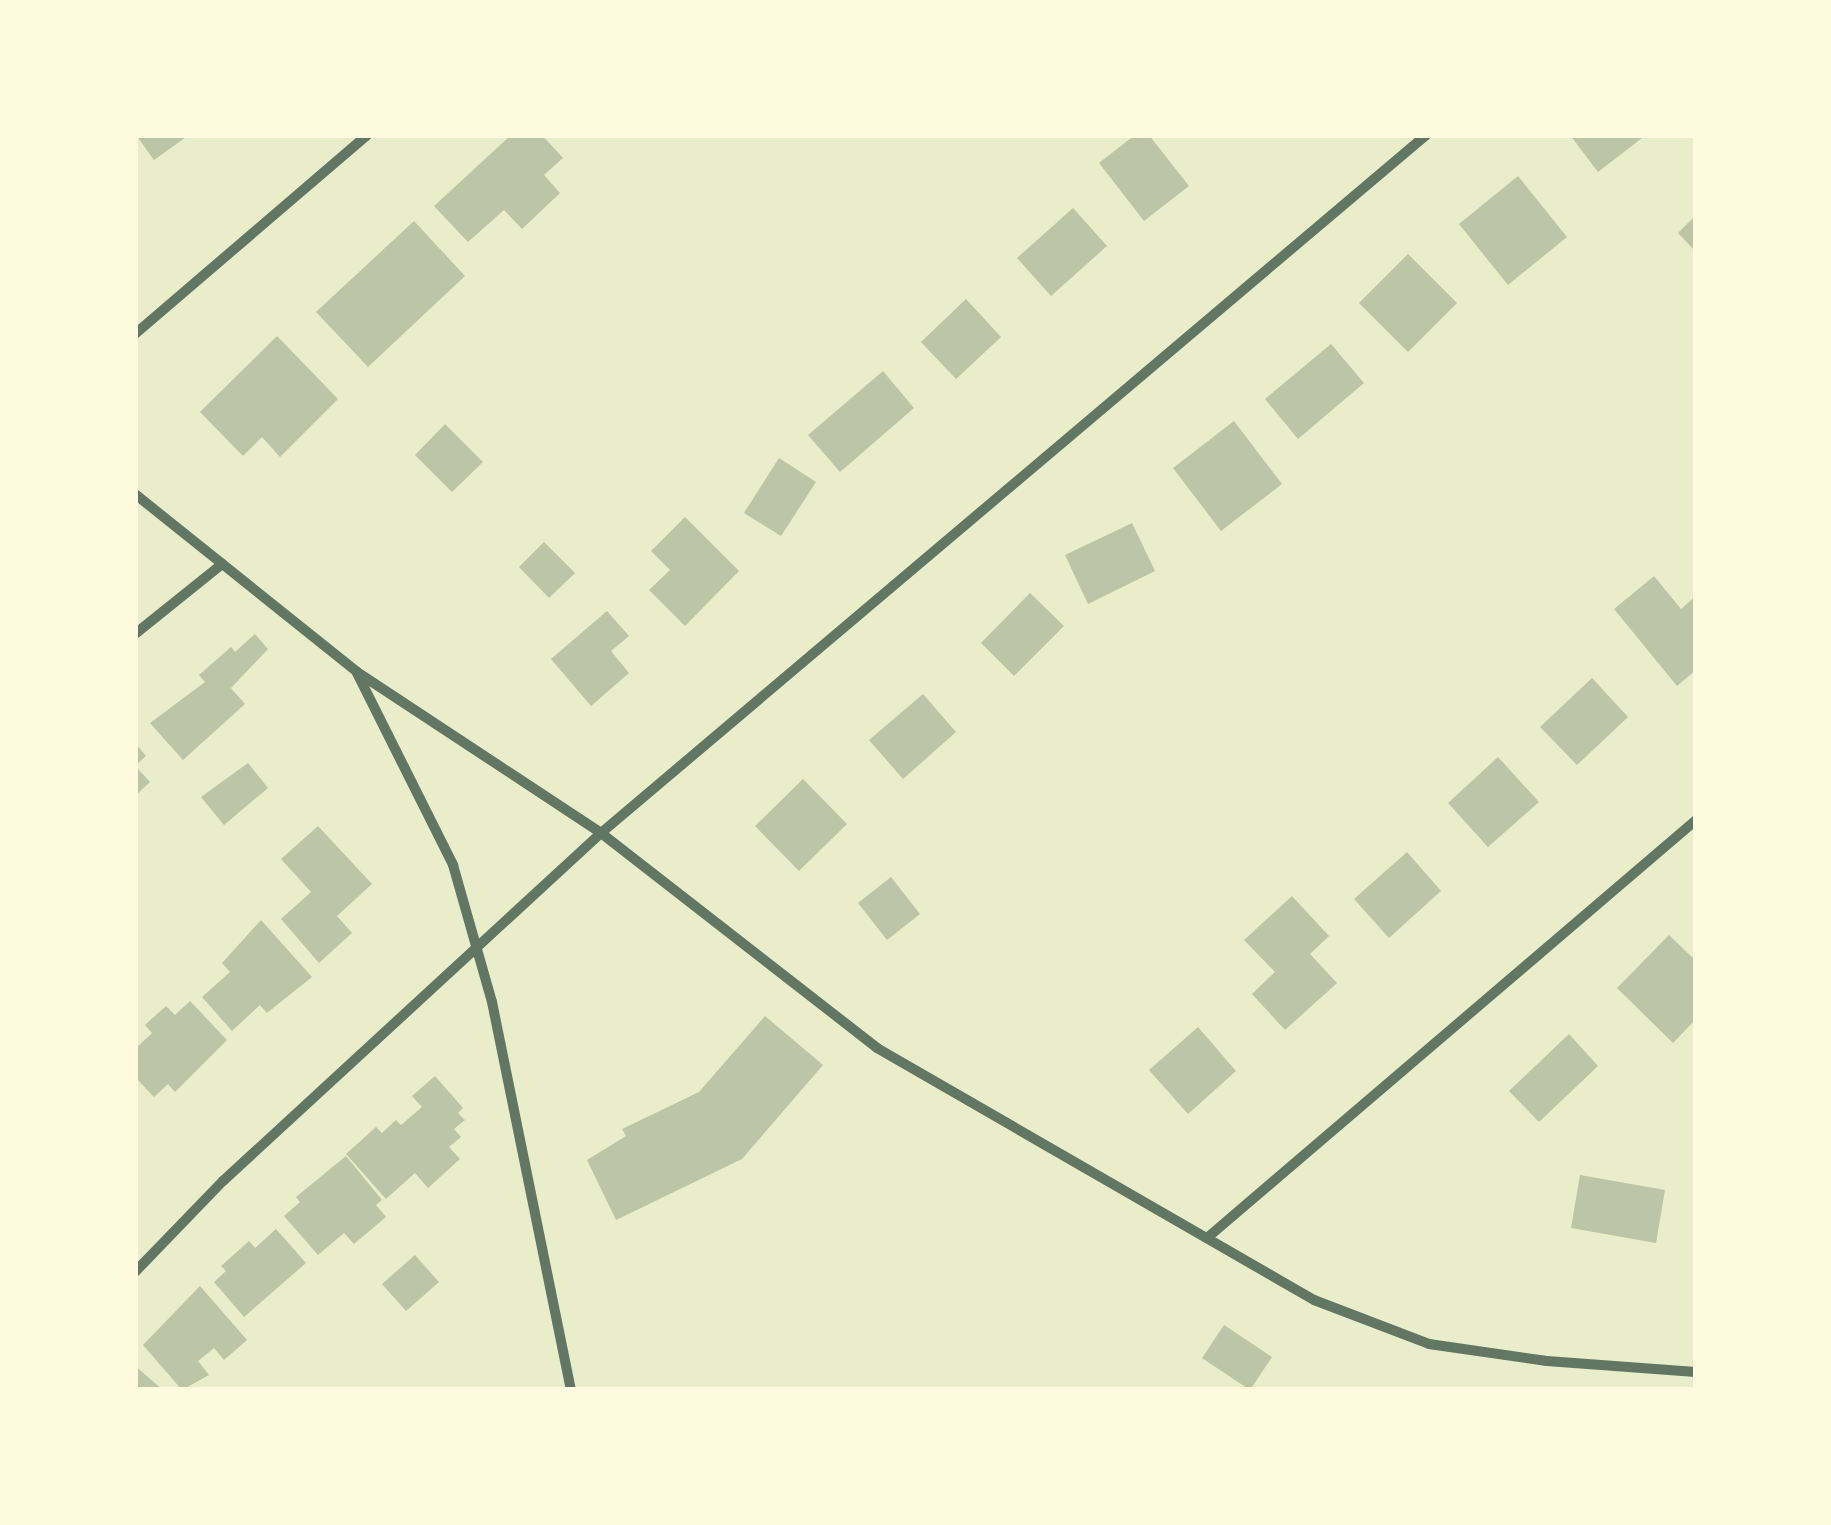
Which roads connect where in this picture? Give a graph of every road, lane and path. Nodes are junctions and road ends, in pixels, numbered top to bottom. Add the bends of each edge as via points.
1 (366, 135) edge
2 (1426, 135) edge
3 (135, 334) edge
4 (135, 494) edge
5 (222, 564) junction
6 (135, 634) edge
7 (357, 672) junction
8 (1696, 820) edge
9 (601, 833) junction
10 (476, 944) junction
11 (1207, 1238) junction
12 (135, 1272) edge
13 (1696, 1372) edge
14 (571, 1390) edge

1 - 3 street
2 - 9 street
4 - 5 street
5 - 6 street
5 - 7 street
7 - 9 street
7 - 10 street via 453,865
8 - 11 street
9 - 10 street
9 - 11 street via 877,1048
10 - 12 street
10 - 14 street
11 - 13 street via 1314,1300 1429,1344 1547,1362

